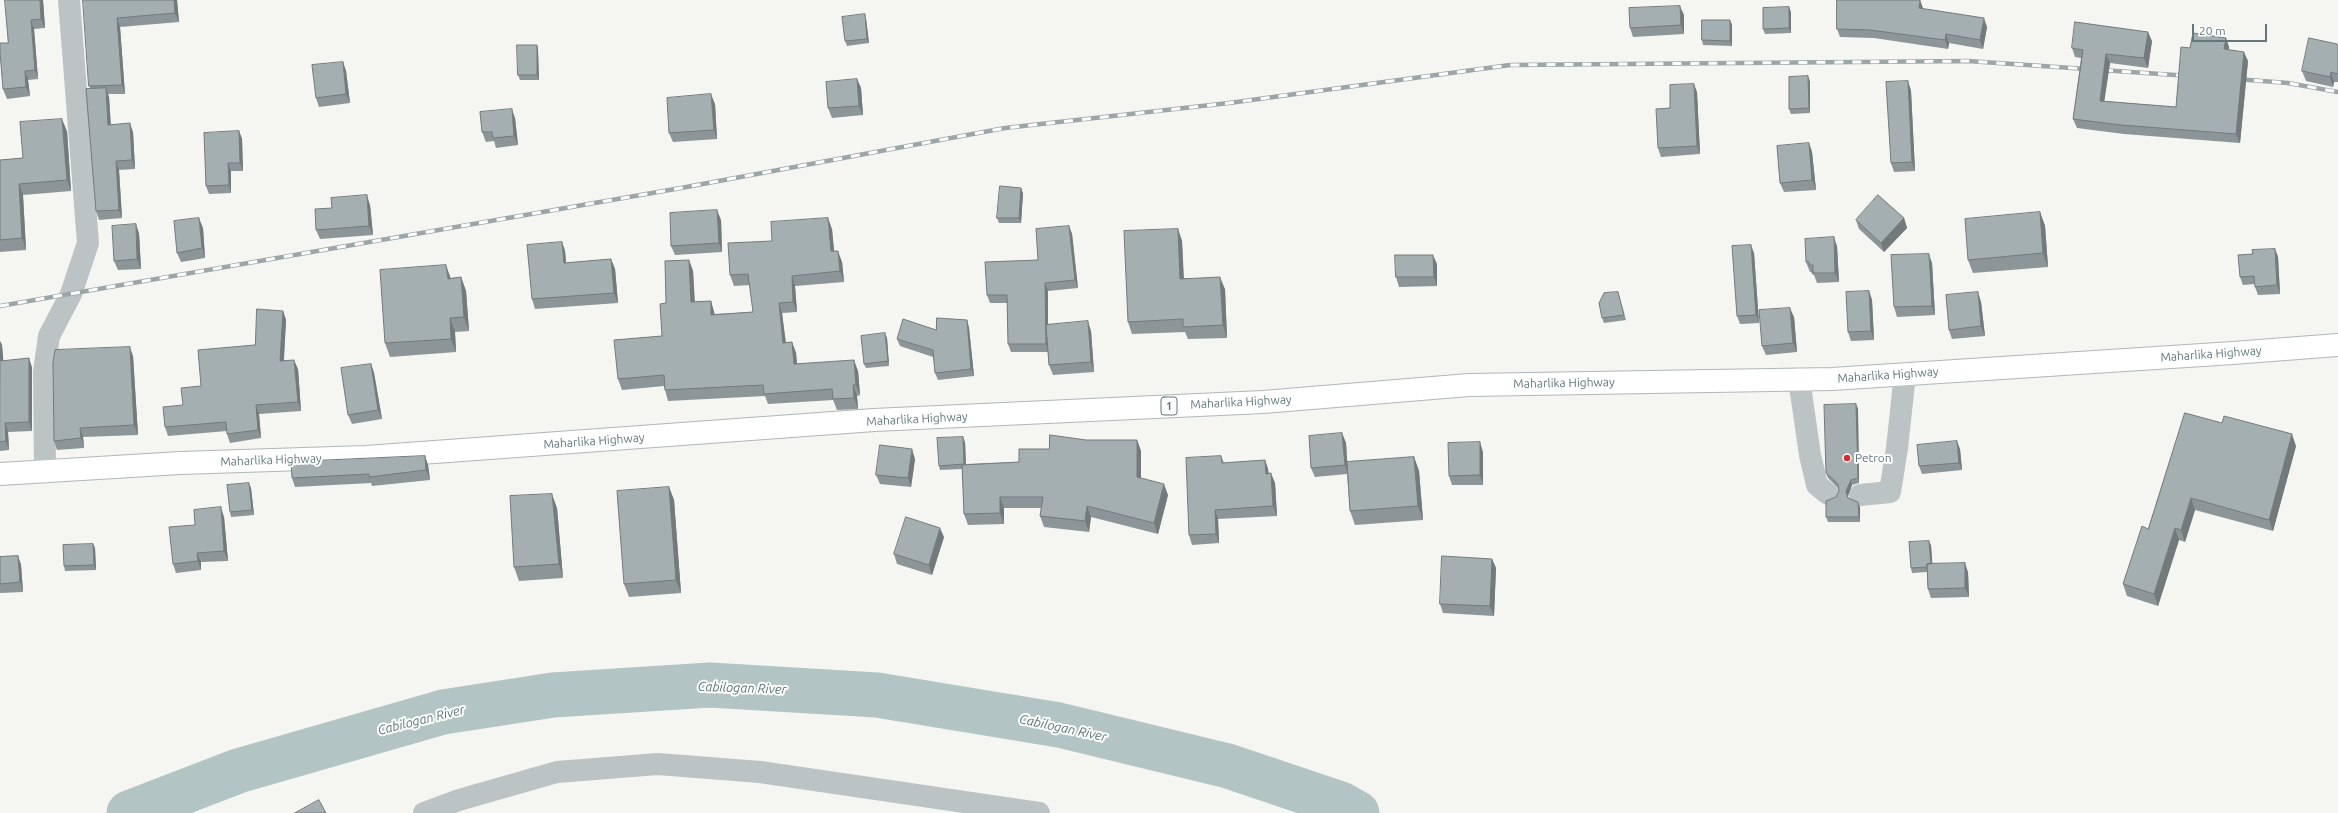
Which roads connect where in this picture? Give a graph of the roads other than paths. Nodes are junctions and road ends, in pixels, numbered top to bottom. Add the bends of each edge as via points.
1 (69, 0) edge
2 (2338, 345) edge
3 (1905, 374) junction
4 (1799, 379) junction
5 (45, 472) junction
6 (0, 474) edge
7 (1828, 494) dead end
8 (1860, 495) dead end
9 (424, 813) edge
10 (1039, 813) edge

1 - 5 street via 88,243 71,294 48,336 44,372
2 - 3 highway, Maharlika Highway / 1
3 - 4 highway, Maharlika Highway / 1
3 - 8 street via 1890,492
4 - 5 highway, Maharlika Highway / 1 via 1469,385 1263,402 874,420 366,457 180,463
4 - 7 street via 1817,485
5 - 6 highway, Maharlika Highway / 1
9 - 10 street via 459,800 557,772 658,764 760,772

